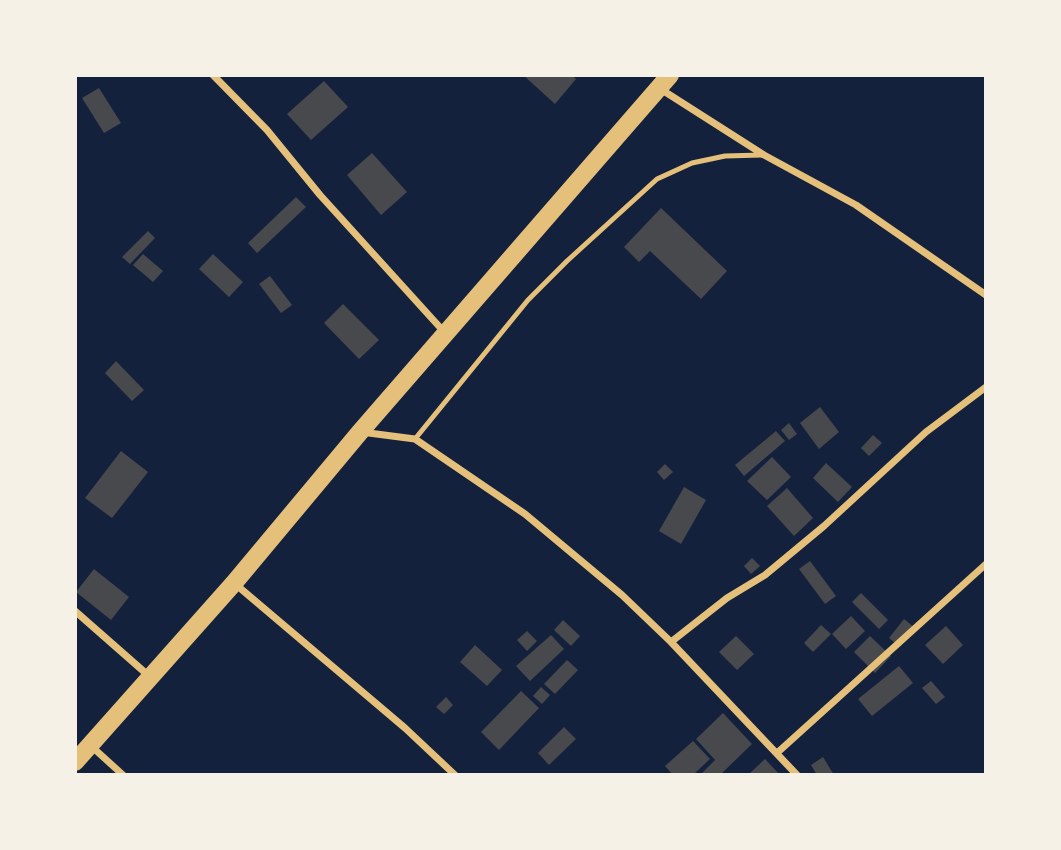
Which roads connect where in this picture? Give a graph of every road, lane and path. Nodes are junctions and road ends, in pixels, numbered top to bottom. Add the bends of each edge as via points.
1 (213, 75) edge
2 (664, 81) edge
3 (764, 155) junction
4 (986, 295) edge
5 (447, 335) junction
6 (986, 387) edge
7 (360, 432) junction
8 (415, 439) junction
9 (986, 564) edge
10 (234, 583) junction
11 (75, 611) edge
12 (671, 642) junction
13 (149, 676) junction
14 (90, 745) junction
15 (777, 752) junction
16 (75, 762) edge
17 (123, 775) edge
18 (456, 775) edge
19 (797, 775) edge

1 - 5 street
2 - 3 street
2 - 5 main road
3 - 4 street via 856,205
3 - 8 lane via 692,163 657,179 528,300
5 - 7 main road
6 - 12 street via 926,432 765,575
7 - 8 street
7 - 10 main road
8 - 12 street via 525,514
9 - 15 street
10 - 13 main road
10 - 18 street
11 - 13 street
12 - 15 street
13 - 14 main road
14 - 16 main road
14 - 17 street
15 - 19 street

